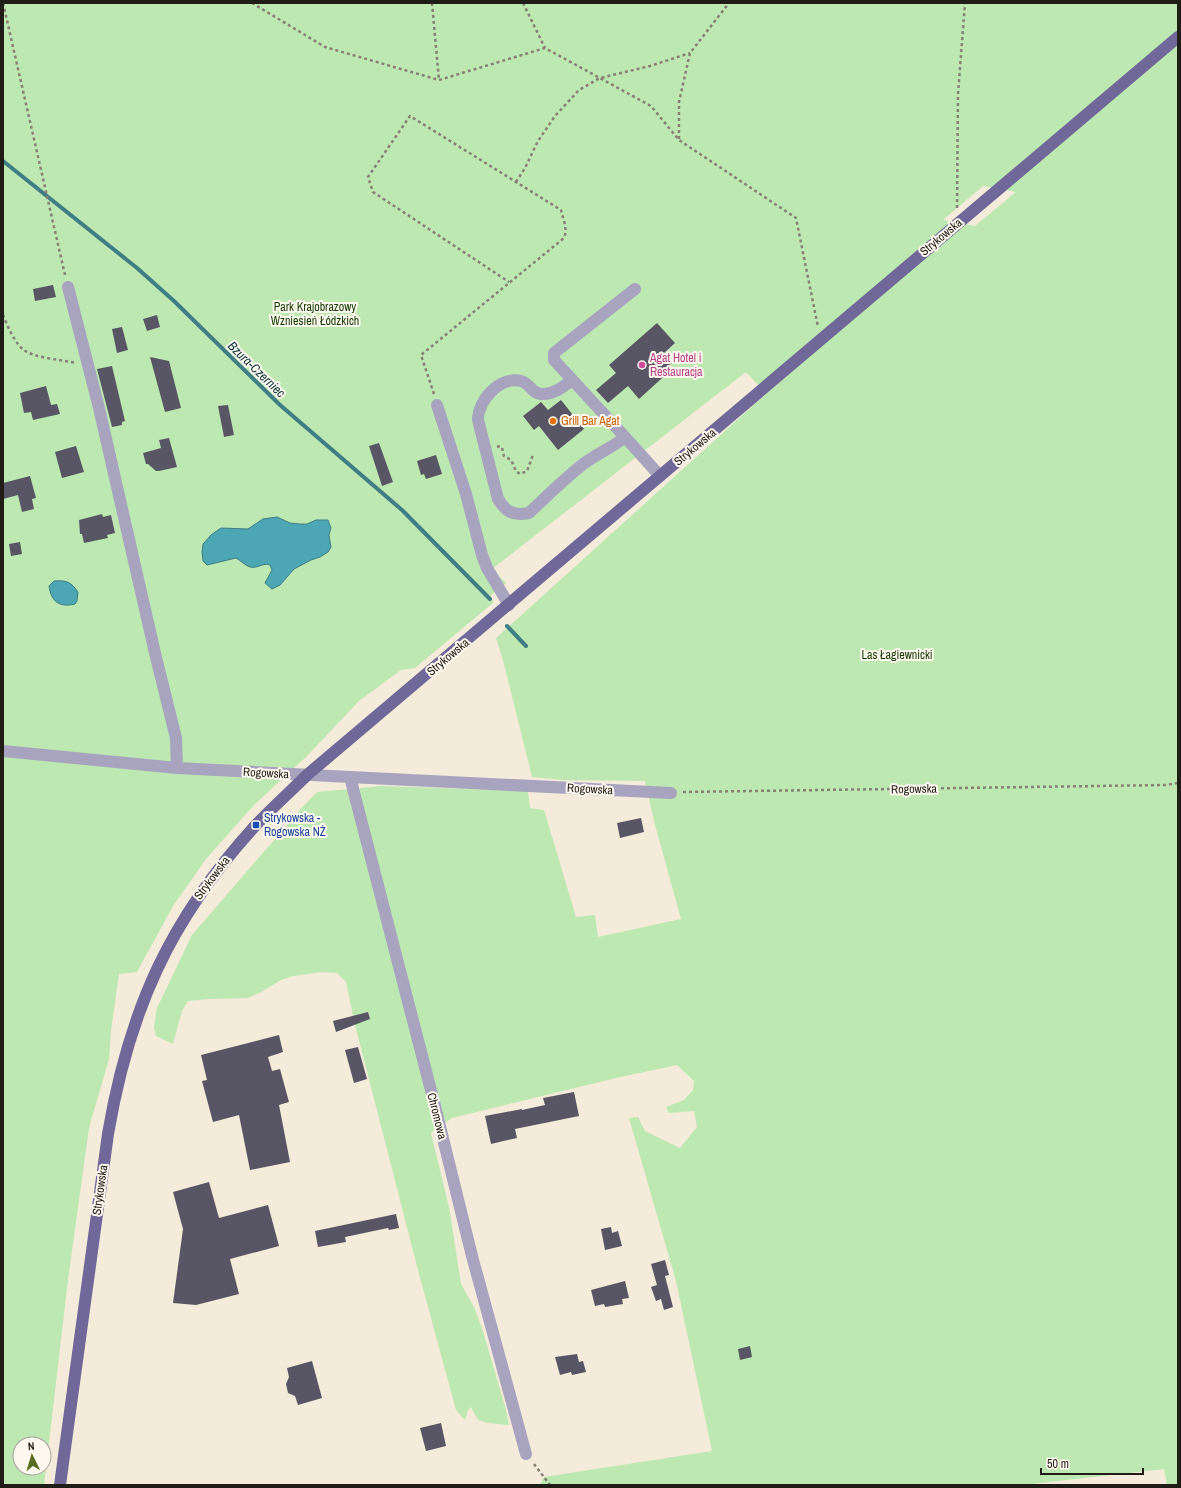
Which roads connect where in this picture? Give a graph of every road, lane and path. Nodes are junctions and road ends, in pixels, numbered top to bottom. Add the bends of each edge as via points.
1 (3, 3) edge
2 (252, 3) edge
3 (432, 3) edge
4 (523, 3) edge
5 (729, 3) edge
6 (966, 3) edge
7 (1178, 37) edge
8 (545, 48) junction
9 (690, 53) junction
10 (600, 78) junction
11 (439, 80) junction
12 (679, 140) junction
13 (516, 182) junction
14 (957, 224) junction
15 (509, 282) junction
16 (68, 287) joint
17 (635, 289) dead end
18 (3, 315) edge
19 (820, 340) junction
20 (88, 365) junction
21 (572, 380) junction
22 (437, 405) joint
23 (625, 437) junction
24 (486, 452) junction
25 (533, 455) dead end
26 (660, 476) junction
27 (509, 605) junction
28 (3, 751) edge
29 (177, 768) junction
30 (307, 775) junction
31 (350, 778) junction
32 (1178, 783) edge
33 (671, 792) joint
34 (526, 1454) joint
35 (60, 1485) edge
36 (550, 1485) edge

1 - 16 path
2 - 11 path via 325,47
3 - 11 path
4 - 8 path
5 - 9 path
6 - 14 path via 958,94
7 - 14 main road, Strykowska
8 - 10 path
8 - 11 path
9 - 10 path
9 - 12 path via 680,102
10 - 12 path via 651,106
10 - 13 path via 579,90 555,116
12 - 19 path via 796,218
13 - 15 path via 561,210 566,234
13 - 15 path via 410,116 368,177 377,196
14 - 19 main road, Strykowska
15 - 22 path via 421,355
16 - 20 street
17 - 21 street via 554,353 554,360
18 - 20 path via 23,350 38,356
19 - 26 main road, Strykowska
20 - 29 street via 176,738
21 - 23 street
21 - 24 street via 545,394 532,391 527,383 521,381 511,380 498,385 485,400 478,414
22 - 27 street via 482,555
23 - 24 street via 581,466 529,513 521,514 512,513 504,508 498,499
23 - 26 street
24 - 25 path via 500,446 504,456 511,460 520,474 527,471
26 - 27 main road, Strykowska
27 - 30 main road, Strykowska
28 - 29 street, Rogowska
29 - 30 street, Rogowska
30 - 31 street, Rogowska
30 - 35 main road, Strykowska via 256,825 205,887 161,959 138,1013 118,1082 108,1134
31 - 33 street, Rogowska
31 - 34 street, Chromowa via 472,1256
32 - 33 path, Rogowska via 1150,786
34 - 36 path

